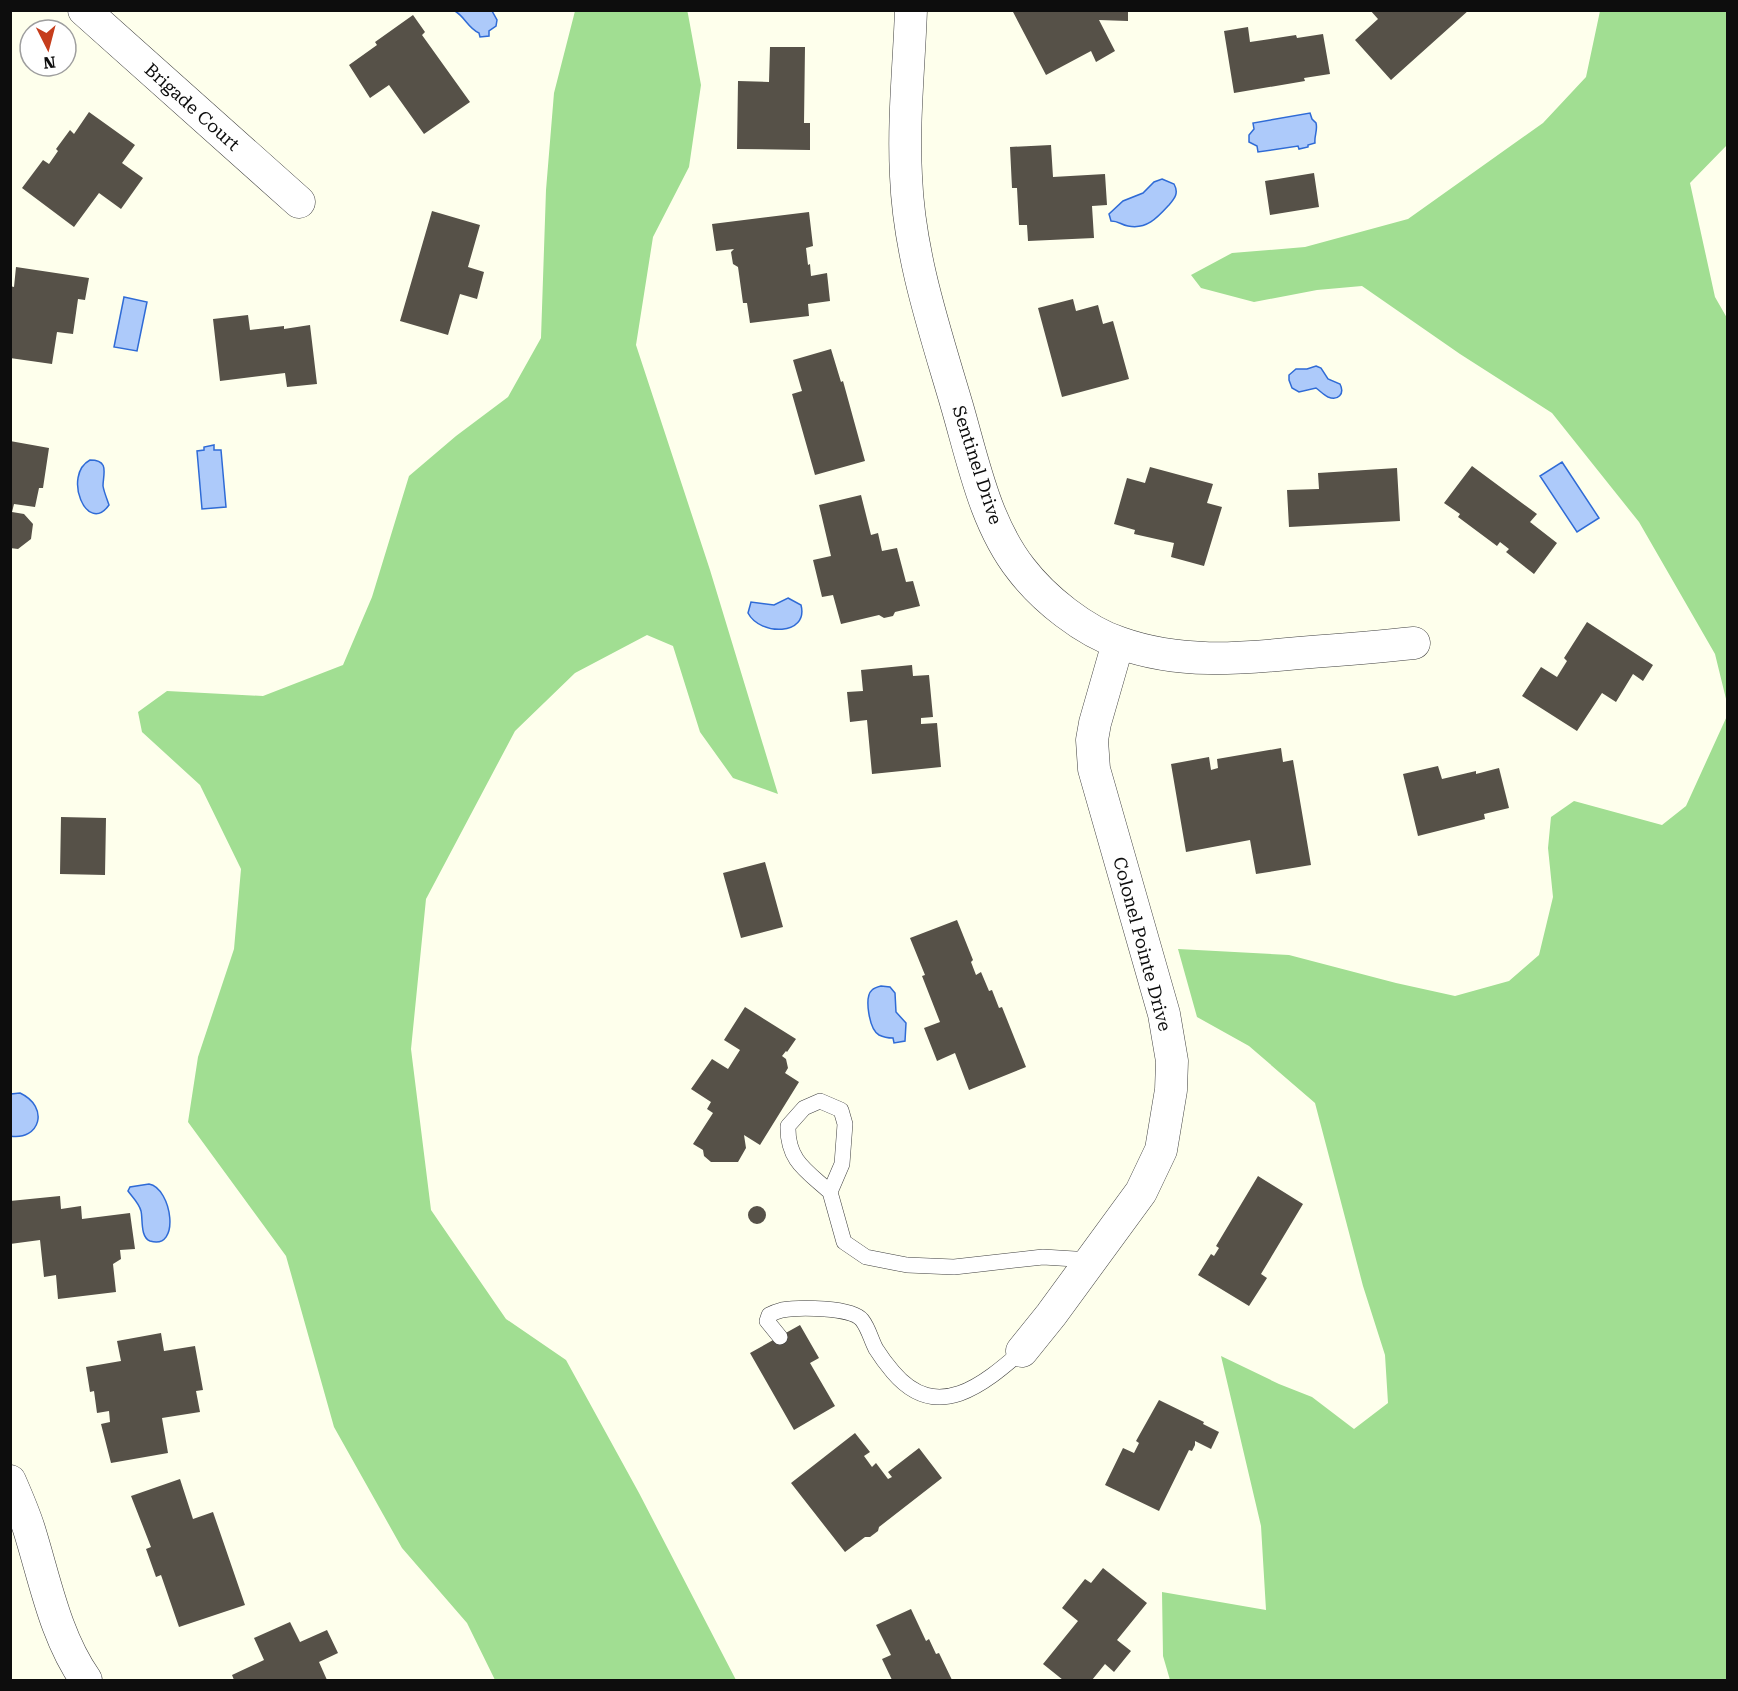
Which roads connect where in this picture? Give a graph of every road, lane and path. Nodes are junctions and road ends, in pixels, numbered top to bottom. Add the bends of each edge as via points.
1 (84, 10) edge
2 (911, 10) edge
3 (299, 202) dead end
4 (1118, 643) junction
5 (1414, 644) dead end
6 (830, 1192) junction
7 (1091, 1260) junction
8 (780, 1337) dead end
9 (1023, 1351) joint
10 (10, 1481) edge
11 (86, 1680) edge

1 - 3 street, Brigade Court
2 - 4 street, Sentinel Drive via 906,118 911,227 921,281 992,521 1019,568 1042,594
4 - 5 street, Sentinel Drive via 1156,654 1200,659
4 - 7 street, Colonel Pointe Drive via 1092,740 1094,769 1164,1014 1172,1061 1172,1090 1161,1150 1151,1171 1136,1200
6 - 6 lane via 842,1164 845,1124 841,1110 820,1101 804,1108 788,1126 787,1140 795,1160
6 - 7 lane via 844,1242 866,1257 908,1265 954,1266 1043,1257
7 - 9 street, Colonel Pointe Drive
8 - 9 lane via 768,1321 769,1315 782,1310 851,1312 862,1319 894,1374 918,1393 940,1397 966,1393 989,1380
10 - 11 street via 49,1599

